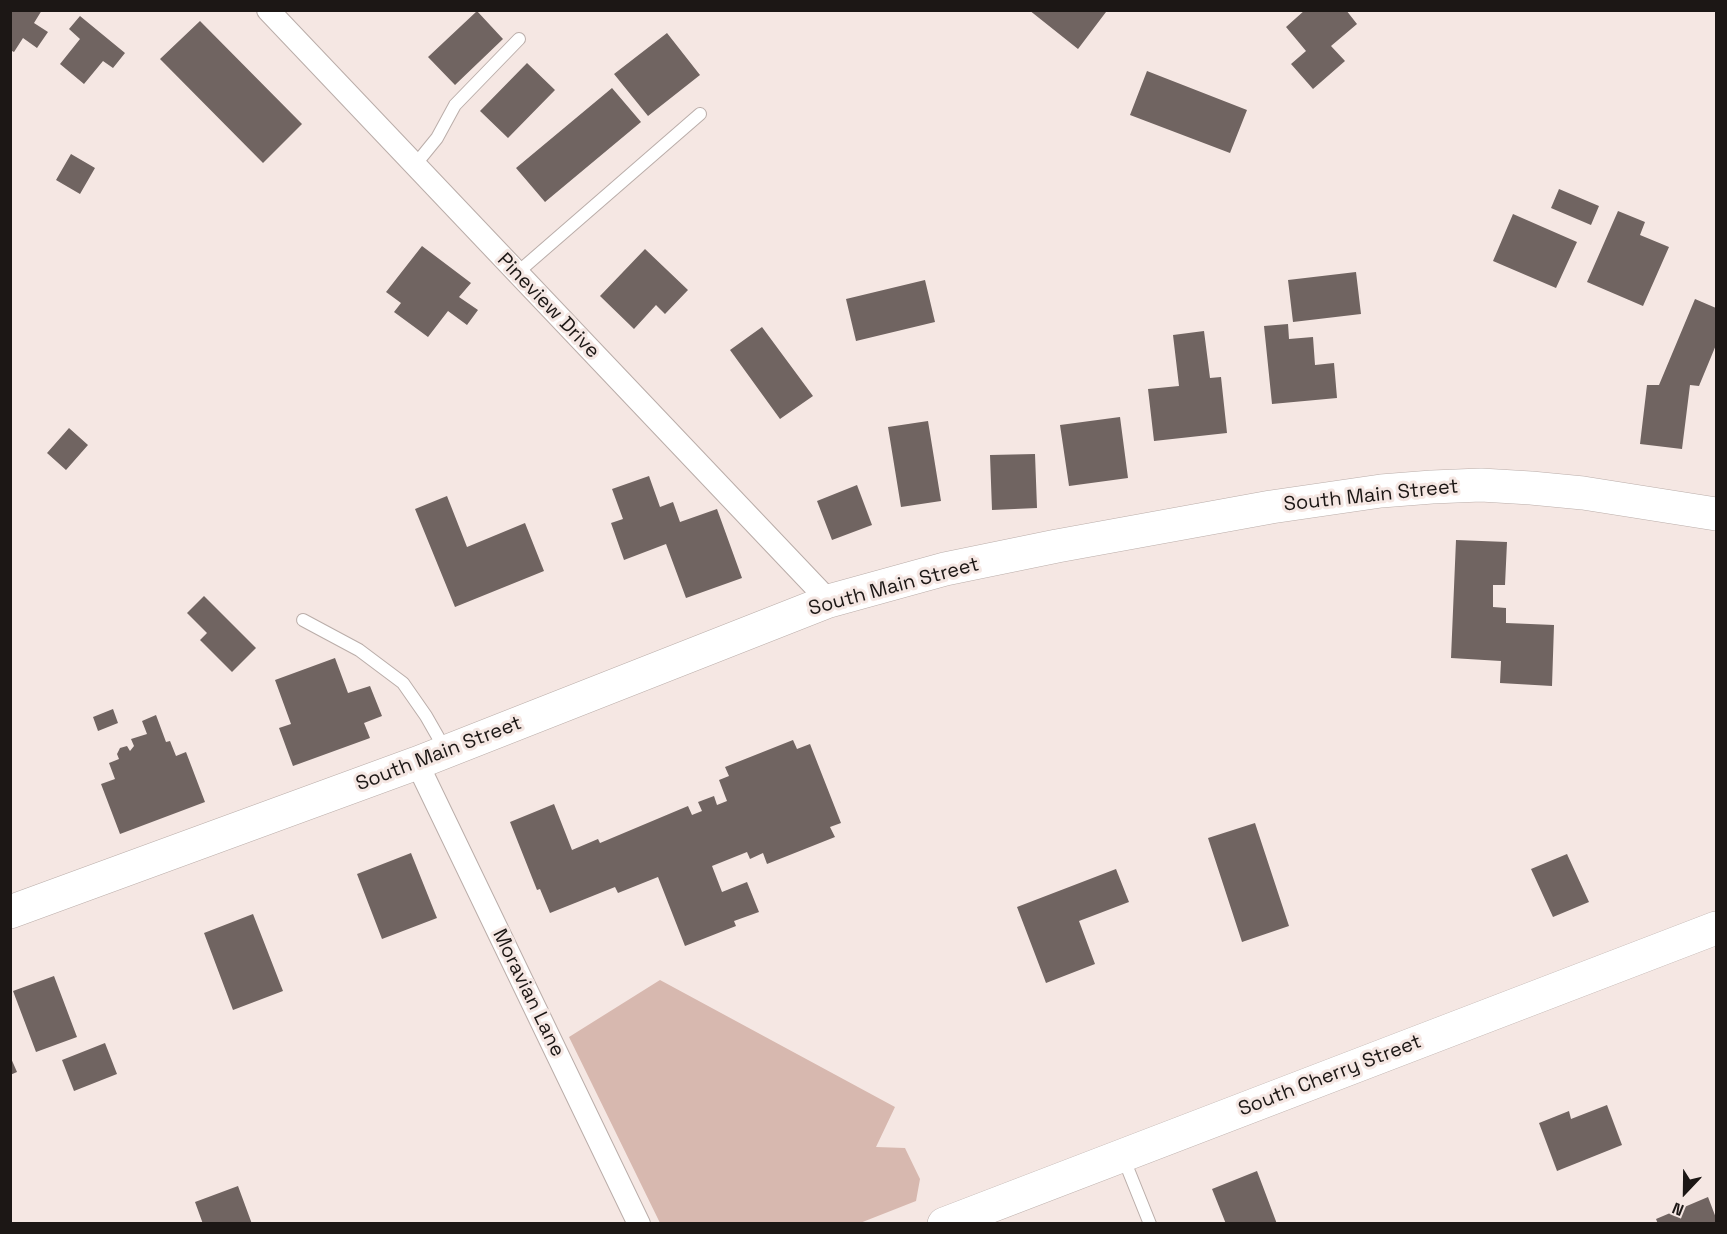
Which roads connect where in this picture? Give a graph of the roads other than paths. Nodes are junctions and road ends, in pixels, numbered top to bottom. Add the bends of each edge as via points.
1 (268, 10) edge
2 (519, 39) dead end
3 (700, 114) dead end
4 (415, 165) junction
5 (517, 273) junction
6 (1716, 514) edge
7 (829, 601) junction
8 (303, 620) dead end
9 (432, 758) junction
10 (10, 912) edge
11 (1716, 928) edge
12 (1122, 1155) junction
13 (639, 1224) edge
14 (944, 1224) edge
15 (1150, 1224) edge

1 - 4 street, Pineview Drive
2 - 4 lane via 455,105 437,138
3 - 5 lane
4 - 5 street, Pineview Drive
5 - 7 street, Pineview Drive
6 - 7 main road, South Main Street via 1531,488 1481,485 1381,491 1057,546
7 - 9 main road, South Main Street
8 - 9 lane via 359,650 403,683 426,716
9 - 10 main road, South Main Street
9 - 13 street, Moravian Lane
11 - 12 main road, South Cherry Street
12 - 14 main road, South Cherry Street
12 - 15 lane

